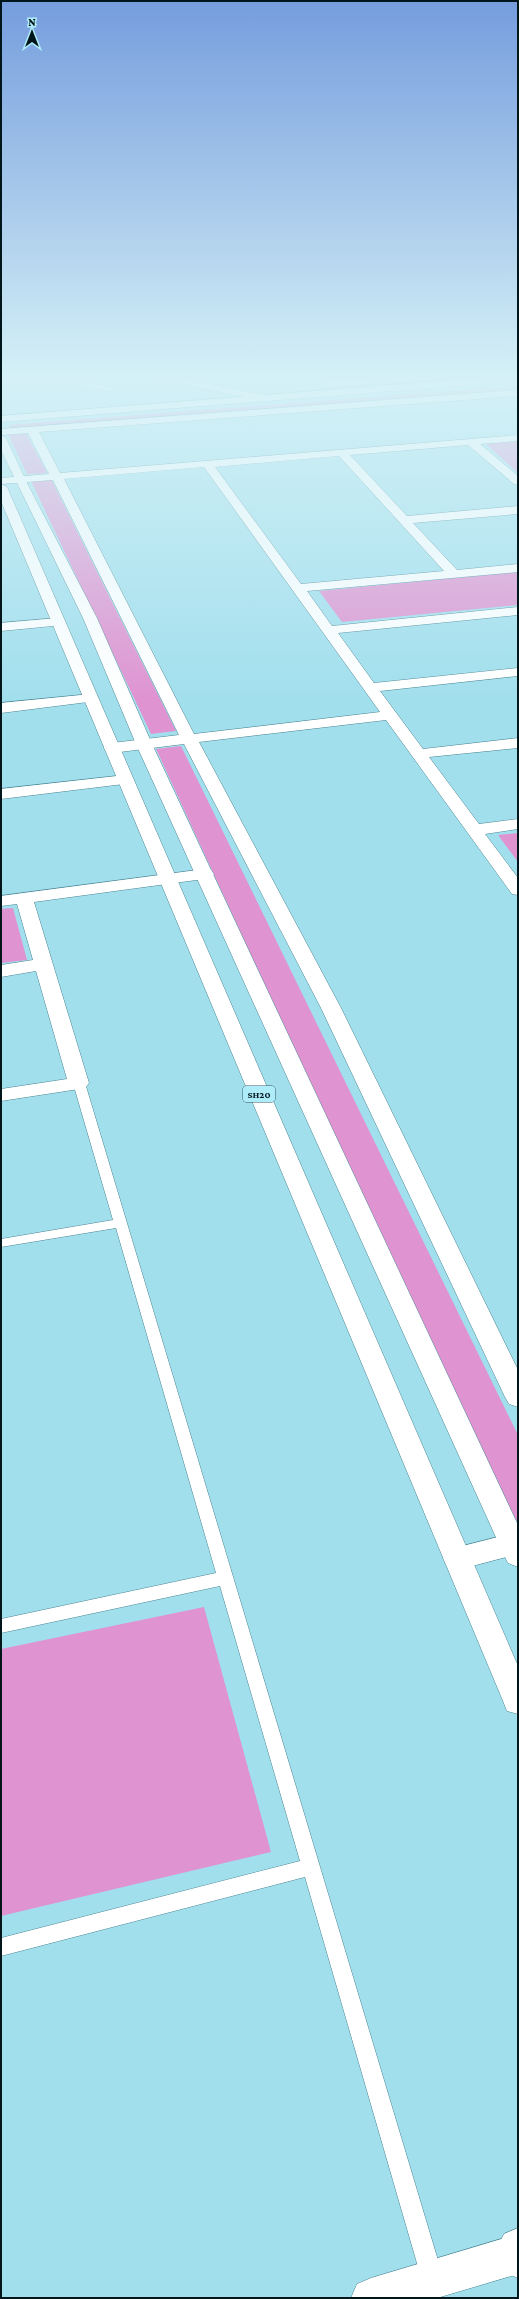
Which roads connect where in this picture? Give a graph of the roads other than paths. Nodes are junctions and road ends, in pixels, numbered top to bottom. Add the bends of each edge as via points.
1 (7, 482) edge
2 (59, 482) edge
3 (220, 482) edge
4 (370, 482) edge
5 (518, 510) edge
6 (404, 520) junction
7 (518, 568) edge
8 (454, 574) junction
9 (298, 588) junction
10 (518, 611) edge
11 (58, 622) junction
12 (1, 627) edge
13 (328, 630) junction
14 (518, 672) edge
15 (370, 688) junction
16 (91, 698) junction
17 (1, 708) edge
18 (390, 715) junction
19 (189, 739) junction
20 (518, 743) edge
21 (144, 744) junction
22 (112, 748) junction
23 (418, 754) junction
24 (126, 780) junction
25 (1, 794) edge
26 (518, 824) edge
27 (474, 830) junction
28 (205, 874) junction
29 (168, 879) junction
30 (518, 890) edge
31 (24, 898) junction
32 (1, 901) edge
33 (44, 964) junction
34 (1, 971) edge
35 (79, 1084) junction
36 (1, 1095) edge
37 (120, 1223) junction
38 (1, 1244) edge
39 (518, 1397) edge
40 (516, 1547) edge
41 (457, 1558) junction
42 (225, 1578) junction
43 (1, 1626) edge
44 (518, 1701) edge
45 (310, 1867) junction
46 (1, 1947) edge
47 (517, 2254) edge
48 (433, 2280) junction
49 (371, 2298) edge

1 - 11 street, SH20
1 - 21 street, SH20 via 90,618
2 - 19 street
3 - 9 street
4 - 6 street
5 - 6 street
6 - 8 street
7 - 8 street
8 - 9 street
9 - 13 street
10 - 13 street
11 - 12 street
11 - 16 street, SH20
13 - 15 street
14 - 15 street
15 - 18 street
16 - 17 street
16 - 22 street, SH20
18 - 19 street
18 - 23 street
19 - 21 street
19 - 39 street via 331,1008
20 - 23 street
21 - 22 street
21 - 28 street, SH20
22 - 24 street, SH20
23 - 27 street
24 - 25 street
24 - 29 street, SH20
26 - 27 street
27 - 30 street
28 - 29 street
28 - 40 street, SH20
29 - 31 street
29 - 41 street, SH20
31 - 32 street
31 - 33 street
33 - 34 street
33 - 35 street
35 - 36 street
35 - 37 lane
37 - 38 lane
37 - 42 lane
40 - 41 street
41 - 44 street, SH20
42 - 43 lane
42 - 45 lane
45 - 46 lane
45 - 48 lane
47 - 48 street
48 - 49 street

